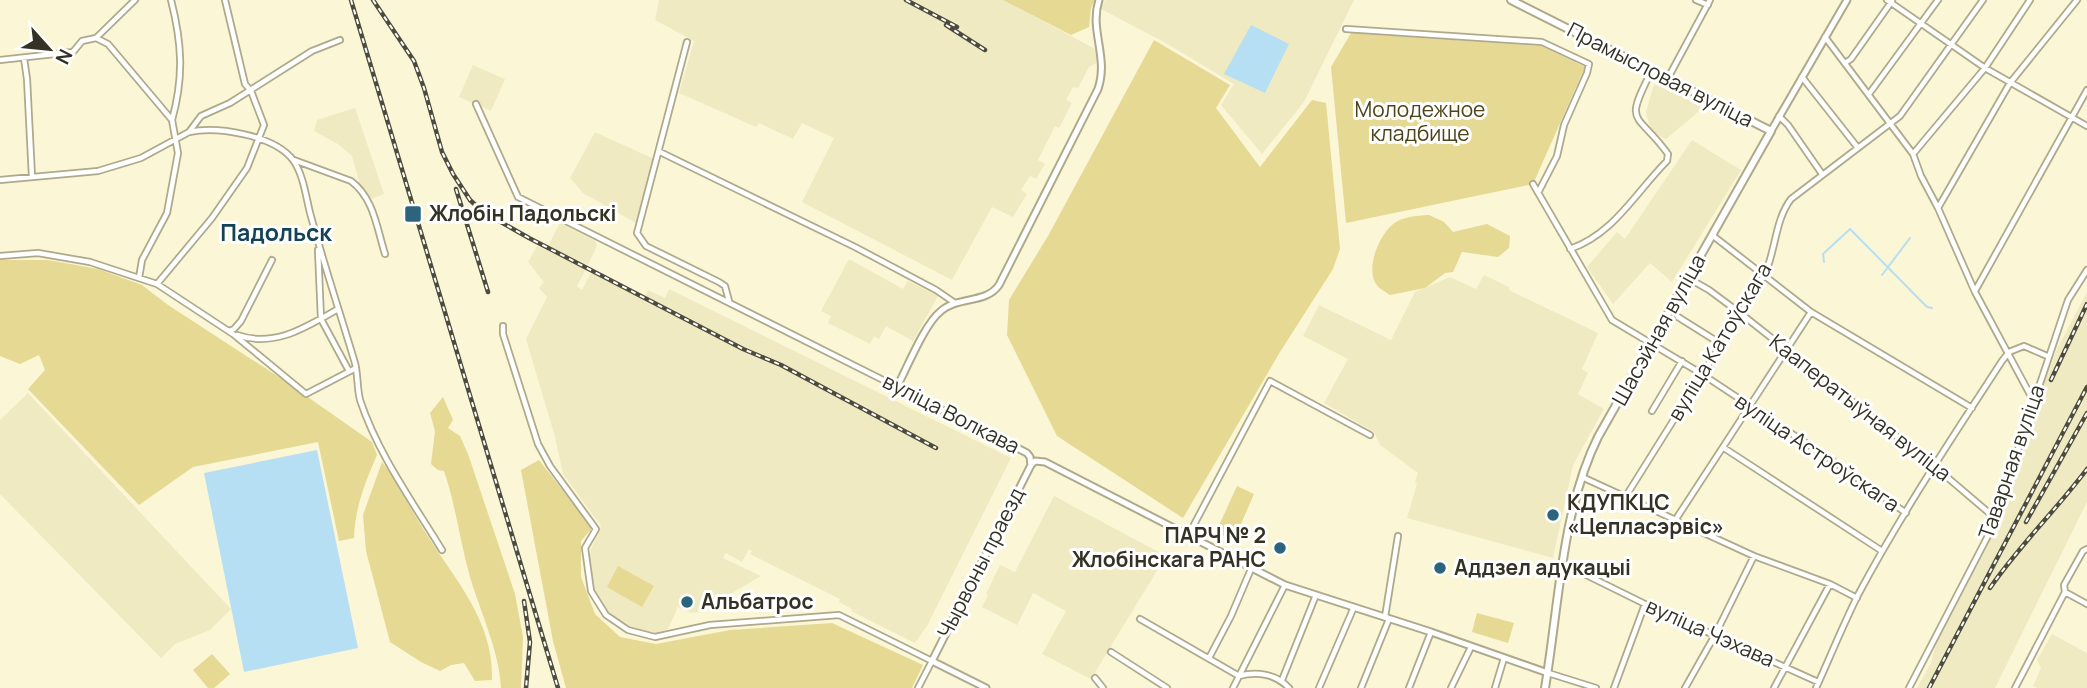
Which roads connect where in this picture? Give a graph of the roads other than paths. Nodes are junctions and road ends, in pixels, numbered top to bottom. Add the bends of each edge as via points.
1 (135, 0) edge
2 (171, 0) edge
3 (225, 0) edge
4 (1100, 0) edge
5 (1511, 0) edge
6 (1696, 0) edge
7 (1847, 0) edge
8 (1938, 0) edge
9 (1983, 0) edge
10 (2030, 0) edge
11 (2077, 0) edge
12 (1890, 1) edge
13 (1709, 3) edge
14 (1923, 23) junction
15 (1346, 29) dead end
16 (1825, 37) junction
17 (96, 38) junction
18 (340, 40) dead end
19 (687, 42) dead end
20 (1951, 43) junction
21 (24, 58) junction
22 (0, 60) edge
23 (1845, 63) junction
24 (1985, 68) junction
25 (1651, 70) junction
26 (1802, 77) junction
27 (1668, 78) junction
28 (2010, 83) junction
29 (2087, 90) edge
30 (251, 91) junction
31 (1869, 94) junction
32 (476, 104) dead end
33 (1779, 117) junction
34 (2071, 118) junction
35 (172, 121) junction
36 (1890, 124) junction
37 (2087, 126) edge
38 (1771, 131) junction
39 (189, 132) junction
40 (174, 139) junction
41 (257, 139) junction
42 (1858, 148) junction
43 (660, 152) junction
44 (1913, 153) junction
45 (293, 160) junction
46 (1822, 174) junction
47 (32, 177) junction
48 (0, 180) edge
49 (1533, 184) dead end
50 (1538, 192) junction
51 (1938, 208) junction
52 (1712, 235) junction
53 (318, 240) junction
54 (1570, 249) junction
55 (385, 254) dead end
56 (0, 256) edge
57 (272, 260) dead end
58 (2087, 270) edge
59 (1765, 274) junction
60 (139, 278) junction
61 (1688, 278) junction
62 (157, 284) junction
63 (1975, 292) junction
64 (730, 302) junction
65 (955, 303) junction
66 (338, 309) junction
67 (1811, 312) junction
68 (1740, 313) junction
69 (1678, 317) dead end
70 (321, 319) junction
71 (503, 327) dead end
72 (230, 332) junction
73 (1652, 343) junction
74 (1721, 344) junction
75 (1787, 350) junction
76 (2009, 352) junction
77 (2048, 356) junction
78 (1682, 361) junction
79 (356, 368) junction
80 (349, 371) junction
81 (1702, 374) junction
82 (897, 387) junction
83 (2034, 401) junction
84 (1750, 408) junction
85 (1972, 408) junction
86 (1652, 411) dead end
87 (1370, 435) dead end
88 (1724, 448) junction
89 (1031, 465) junction
90 (1934, 466) junction
91 (1581, 477) junction
92 (1626, 496) junction
93 (1906, 513) junction
94 (1995, 517) junction
95 (1676, 519) junction
96 (1188, 536) junction
97 (1398, 536) dead end
98 (2087, 549) edge
99 (442, 550) dead end
100 (1882, 551) junction
101 (1754, 556) junction
102 (1564, 564) junction
103 (1251, 569) junction
104 (1830, 584) junction
105 (1285, 585) junction
106 (2065, 592) junction
107 (1316, 595) junction
108 (1857, 598) junction
109 (1645, 604) junction
110 (2087, 604) edge
111 (1354, 607) junction
112 (1387, 618) junction
113 (1140, 619) dead end
114 (1432, 632) junction
115 (1715, 635) junction
116 (1471, 646) junction
117 (1111, 652) dead end
118 (1209, 658) junction
119 (1504, 658) junction
120 (932, 661) junction
121 (1786, 666) junction
122 (1548, 673) junction
123 (1239, 676) junction
124 (1095, 678) dead end
125 (1282, 680) junction
126 (1817, 685) edge
127 (918, 688) edge
128 (986, 688) edge
129 (1103, 688) edge
130 (1167, 688) edge
131 (1233, 688) edge
132 (1289, 688) edge
133 (1319, 688) edge
134 (1361, 688) edge
135 (1409, 688) edge
136 (1451, 688) edge
137 (1495, 688) edge
138 (1545, 688) edge
139 (1596, 688) edge
140 (1614, 688) edge
141 (1685, 688) edge
142 (1774, 688) edge
143 (1909, 688) edge
144 (2015, 688) edge

1 - 17 street
2 - 35 street via 180,36 180,93
3 - 30 street via 245,84
4 - 65 street via 1096,23 1103,71 1098,89 997,288
5 - 25 main road, Прамысловая вуліца
6 - 13 street
7 - 16 street, Шасэйная вуліца
8 - 14 street
9 - 20 street, вуліца Катоўскага
10 - 24 street
11 - 28 street
12 - 14 street
12 - 23 street
13 - 27 street
14 - 20 street
14 - 31 street
15 - 50 street via 1542,42 1588,64 1556,156
16 - 23 street
16 - 26 street, Шасэйная вуліца
17 - 21 street via 82,41 74,52
17 - 35 street via 108,44
18 - 30 street via 312,51
19 - 43 street
20 - 24 street
20 - 36 street, вуліца Катоўскага
21 - 22 street
21 - 47 street
23 - 31 street
24 - 28 street
24 - 44 street
25 - 27 main road, Прамысловая вуліца
25 - 54 street via 1634,109 1637,119 1668,154 1667,161 1600,235
26 - 33 street, Шасэйная вуліца
26 - 42 street
27 - 38 main road, Прамысловая вуліца
28 - 34 street
28 - 51 street
29 - 34 street
30 - 39 street via 201,116
30 - 41 street via 264,124
31 - 36 street
32 - 64 street, вуліца Волкава via 518,197
33 - 38 street, Шасэйная вуліца
33 - 46 street
34 - 37 street
34 - 63 street
35 - 40 street
36 - 42 street, вуліца Катоўскага
36 - 44 street
38 - 52 main road, Шасэйная вуліца
39 - 40 street
39 - 41 street via 206,128
40 - 47 street via 141,159 115,167
40 - 60 street via 178,153 167,213 142,260
41 - 45 street
41 - 62 street via 247,168
42 - 46 street, вуліца Катоўскага
43 - 64 street via 639,238 646,246 725,286
43 - 65 street via 867,253
44 - 51 street
45 - 53 street
45 - 55 street via 358,186 370,204
46 - 59 street, вуліца Катоўскага via 1781,212
47 - 48 street
49 - 50 street, вуліца Астроўскага
50 - 54 street, вуліца Астроўскага
51 - 63 street
52 - 59 street
52 - 61 main road, Шасэйная вуліца
53 - 66 street
53 - 70 street
54 - 73 street, вуліца Астроўскага via 1612,320
56 - 60 street via 38,253 90,262
57 - 72 street via 241,321
58 - 77 street, Таварная вуліца via 2068,300
59 - 67 street
59 - 68 street, вуліца Катоўскага
60 - 62 street
61 - 68 street, Кааператыўная вуліца
61 - 73 main road, Шасэйная вуліца
62 - 72 street
63 - 76 street
64 - 82 street, вуліца Волкава
65 - 82 street via 932,320
66 - 70 street
66 - 79 street
67 - 75 street
67 - 85 street
68 - 74 street, вуліца Катоўскага
68 - 75 street, Кааператыўная вуліца
69 - 74 street
70 - 72 street via 295,334 271,339 251,340
70 - 80 street
71 - 120 street, Чырвоны праезд via 538,444 596,529 586,548 591,591 600,609 617,624 655,637 710,625 839,615
72 - 80 street via 306,394
73 - 78 street, вуліца Астроўскага
73 - 91 main road, Шасэйная вуліца via 1598,437
74 - 81 street, вуліца Катоўскага
75 - 84 street
75 - 90 street, Кааператыўная вуліца
76 - 77 street via 2024,346
76 - 83 street
76 - 85 street
77 - 83 street, Таварная вуліца
78 - 81 street, вуліца Астроўскага
78 - 86 street
79 - 80 street
79 - 99 street via 359,397 377,443
81 - 84 street, вуліца Астроўскага
81 - 92 street, вуліца Катоўскага
82 - 89 street, вуліца Волкава via 1027,453
83 - 94 street, Таварная вуліца
84 - 88 street
84 - 93 street, вуліца Астроўскага
85 - 90 street
87 - 96 street via 1270,382
88 - 95 street
88 - 100 street
89 - 96 street, вуліца Волкава via 1045,462
89 - 120 street, Чырвоны праезд
90 - 93 street
90 - 94 street, Кааператыўная вуліца
91 - 92 street
91 - 102 main road, Шасэйная вуліца
92 - 95 street
93 - 100 street
94 - 143 street, Таварная вуліца
95 - 101 street
96 - 103 street, вуліца Волкава
97 - 112 street
98 - 106 street via 2064,584
100 - 108 street
101 - 104 street
101 - 115 street
102 - 109 street, вуліца Чэхава
102 - 122 main road, Шасэйная вуліца
103 - 105 street, вуліца Волкава
103 - 118 street
104 - 108 street
104 - 121 street
105 - 107 street, вуліца Волкава
105 - 123 street
106 - 110 street
106 - 144 street
107 - 111 street, вуліца Волкава
107 - 125 street
108 - 126 street
109 - 115 street, вуліца Чэхава
109 - 140 street
111 - 112 street, вуліца Волкава
111 - 133 street
112 - 114 street, вуліца Волкава
112 - 134 street
113 - 118 street
114 - 116 street, вуліца Волкава
114 - 135 street
115 - 121 street, вуліца Чэхава
115 - 141 street
116 - 119 street, вуліца Волкава
116 - 136 street
117 - 130 street
118 - 123 street
119 - 122 street, вуліца Волкава
119 - 137 street
120 - 127 street, Чырвоны праезд
120 - 128 street
121 - 126 street, вуліца Чэхава
121 - 142 street
122 - 138 main road, Шасэйная вуліца
122 - 139 street, вуліца Волкава
123 - 125 street via 1255,672
123 - 131 street
124 - 129 street
125 - 132 street

